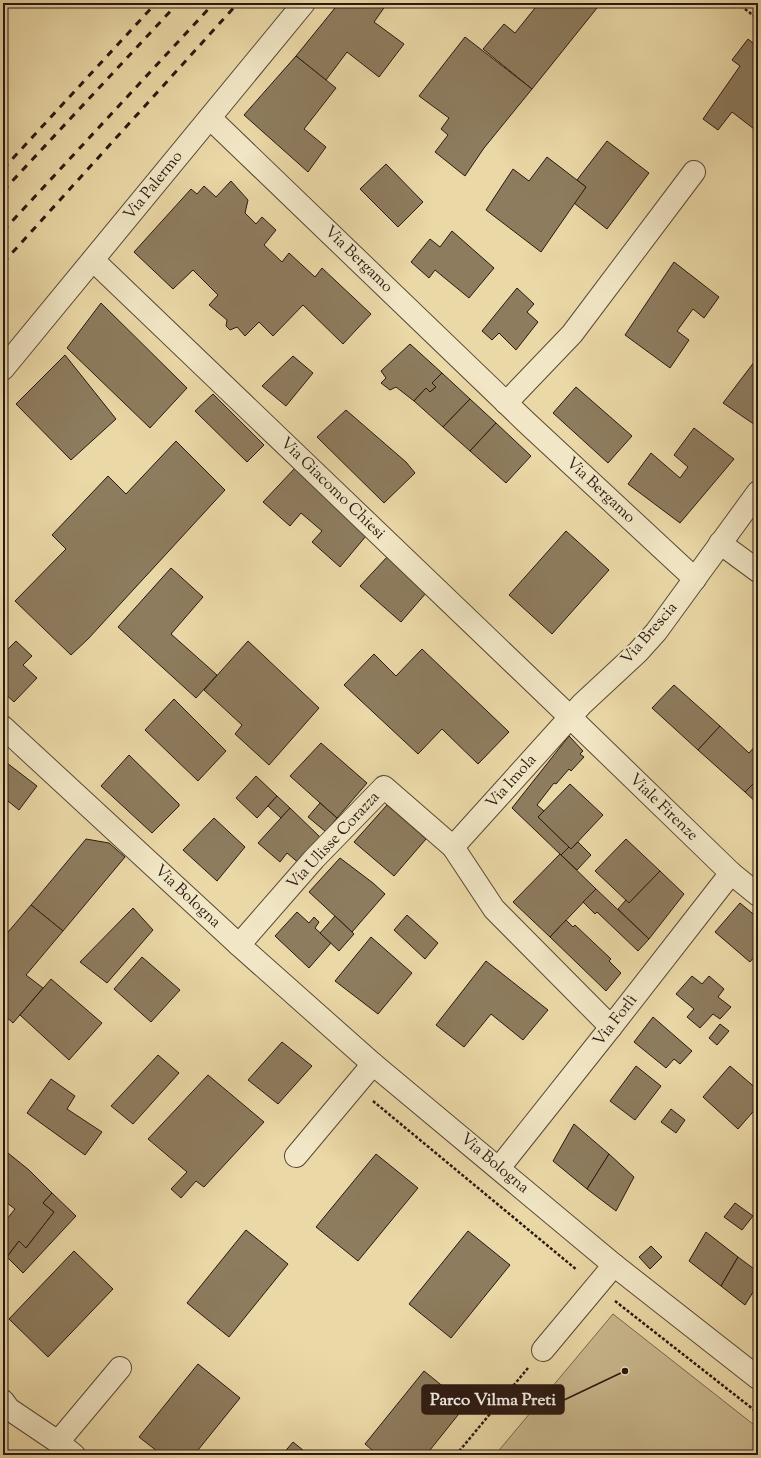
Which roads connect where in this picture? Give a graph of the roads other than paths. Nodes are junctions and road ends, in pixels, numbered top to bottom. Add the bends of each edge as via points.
1 (304, 3) edge
2 (210, 118) junction
3 (694, 172) dead end
4 (93, 260) junction
5 (3, 369) edge
6 (506, 403) junction
7 (758, 492) edge
8 (720, 543) junction
9 (758, 571) edge
10 (695, 579) junction
11 (571, 718) junction
12 (3, 727) edge
13 (453, 847) junction
14 (731, 873) junction
15 (758, 895) edge
16 (238, 945) junction
17 (611, 1027) junction
18 (373, 1064) junction
19 (296, 1156) dead end
20 (499, 1168) junction
21 (614, 1265) junction
22 (543, 1350) road end
23 (120, 1368) dead end
24 (758, 1378) edge
25 (5, 1408) edge
26 (66, 1448) edge

1 - 2 street, Via Palermo
2 - 4 street, Via Palermo
2 - 6 street, Via Bergamo
3 - 6 street via 572,334
4 - 5 street, Via Palermo
4 - 11 street, Via Giacomo Chiesi
6 - 10 street, Via Bergamo
7 - 8 street, Via Brescia
8 - 9 street
8 - 10 street, Via Brescia
10 - 11 street, Via Brescia via 648,641 582,704
11 - 13 street, Via Imola
11 - 14 street, Viale Firenze
12 - 16 street, Via Bologna
13 - 16 street, Via Ulisse Corazza via 384,787 314,859
13 - 17 street, Via Ulisse Corazza via 494,909
14 - 15 street, Viale Firenze
14 - 17 street, Via Forlì
16 - 18 street, Via Bologna
17 - 20 street, Via Forlì
18 - 19 street
18 - 20 street, Via Bologna
20 - 21 street, Via Bologna
21 - 22 street
21 - 24 street, Via Bologna
23 - 26 street
25 - 26 street

